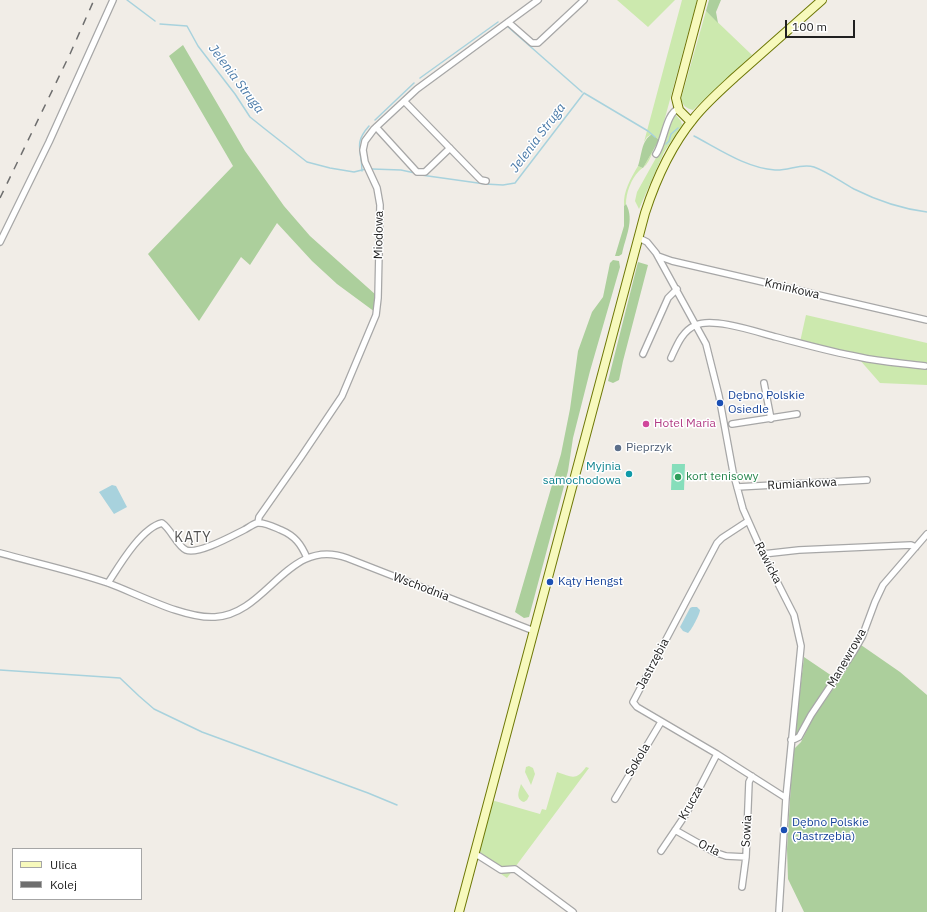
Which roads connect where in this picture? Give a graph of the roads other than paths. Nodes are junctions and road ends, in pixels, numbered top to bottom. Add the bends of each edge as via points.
1 (113, 0) edge
2 (538, 0) edge
3 (584, 0) edge
4 (702, 0) edge
5 (822, 0) edge
6 (508, 22) junction
7 (404, 101) junction
8 (678, 109) junction
9 (691, 122) junction
10 (376, 127) junction
11 (450, 148) junction
12 (656, 154) dead end
13 (486, 181) dead end
14 (638, 238) junction
15 (0, 242) edge
16 (658, 256) junction
17 (677, 289) junction
18 (927, 320) edge
19 (696, 324) junction
20 (643, 354) dead end
21 (671, 358) dead end
22 (925, 366) dead end
23 (764, 383) dead end
24 (797, 414) dead end
25 (772, 419) junction
26 (732, 424) dead end
27 (867, 480) dead end
28 (737, 487) junction
29 (748, 521) junction
30 (258, 523) junction
31 (927, 534) edge
32 (916, 547) junction
33 (0, 553) edge
34 (762, 554) junction
35 (306, 558) junction
36 (108, 583) junction
37 (534, 631) junction
38 (661, 722) junction
39 (791, 740) junction
40 (717, 754) junction
41 (752, 776) junction
42 (786, 798) junction
43 (615, 799) dead end
44 (675, 830) junction
45 (661, 851) dead end
46 (474, 855) junction
47 (746, 857) junction
48 (742, 887) dead end
49 (459, 912) edge
50 (573, 912) edge
51 (779, 912) edge

1 - 15 street via 49,142
2 - 6 street, Miodowa
3 - 6 street via 538,43 532,44
4 - 8 main road via 678,92
5 - 9 main road via 714,97
6 - 7 street, Miodowa
7 - 10 street, Miodowa
7 - 11 street
8 - 9 main road
8 - 12 street via 672,113
9 - 14 main road via 657,180
10 - 11 street via 417,172 425,172
10 - 30 street, Miodowa via 363,150 365,162 377,188 380,205 376,315 342,396 258,517
11 - 13 street via 481,180
14 - 16 street, Rawicka via 650,244
14 - 37 main road
16 - 17 street, Rawicka
16 - 18 street, Kminkowa
17 - 19 street, Rawicka
17 - 20 street via 668,298
19 - 21 street via 683,333
19 - 22 street via 714,322 859,357
19 - 28 street, Rawicka via 712,362
23 - 25 street
24 - 25 street
25 - 26 street
27 - 28 street, Rumiankowa
28 - 29 street, Rawicka
29 - 34 street, Rawicka
29 - 38 street, Jastrzębia via 718,543 633,702
30 - 35 street via 293,536
30 - 36 street via 226,539 191,551 182,546 162,522 157,524 125,557
31 - 32 street, Manewrowa
32 - 34 street via 911,545 799,550
32 - 39 street, Manewrowa via 883,585 862,637 799,737
33 - 36 street
34 - 39 street, Rawicka via 794,615 800,638
35 - 36 street via 296,563 241,609 224,616 194,615
35 - 37 street, Wschodnia via 331,554 344,557
37 - 46 main road
38 - 40 street, Jastrzębia
38 - 43 street, Sokola
39 - 42 street, Rawicka
40 - 41 street, Jastrzębia
40 - 44 street, Krucza
41 - 42 street, Jastrzębia
41 - 47 street, Sowia via 749,782
42 - 51 street, Rawicka
44 - 45 street, Krucza
44 - 47 street, Orla via 714,852 726,856
46 - 49 main road
46 - 50 street via 500,870 516,869
47 - 48 street, Sowia

